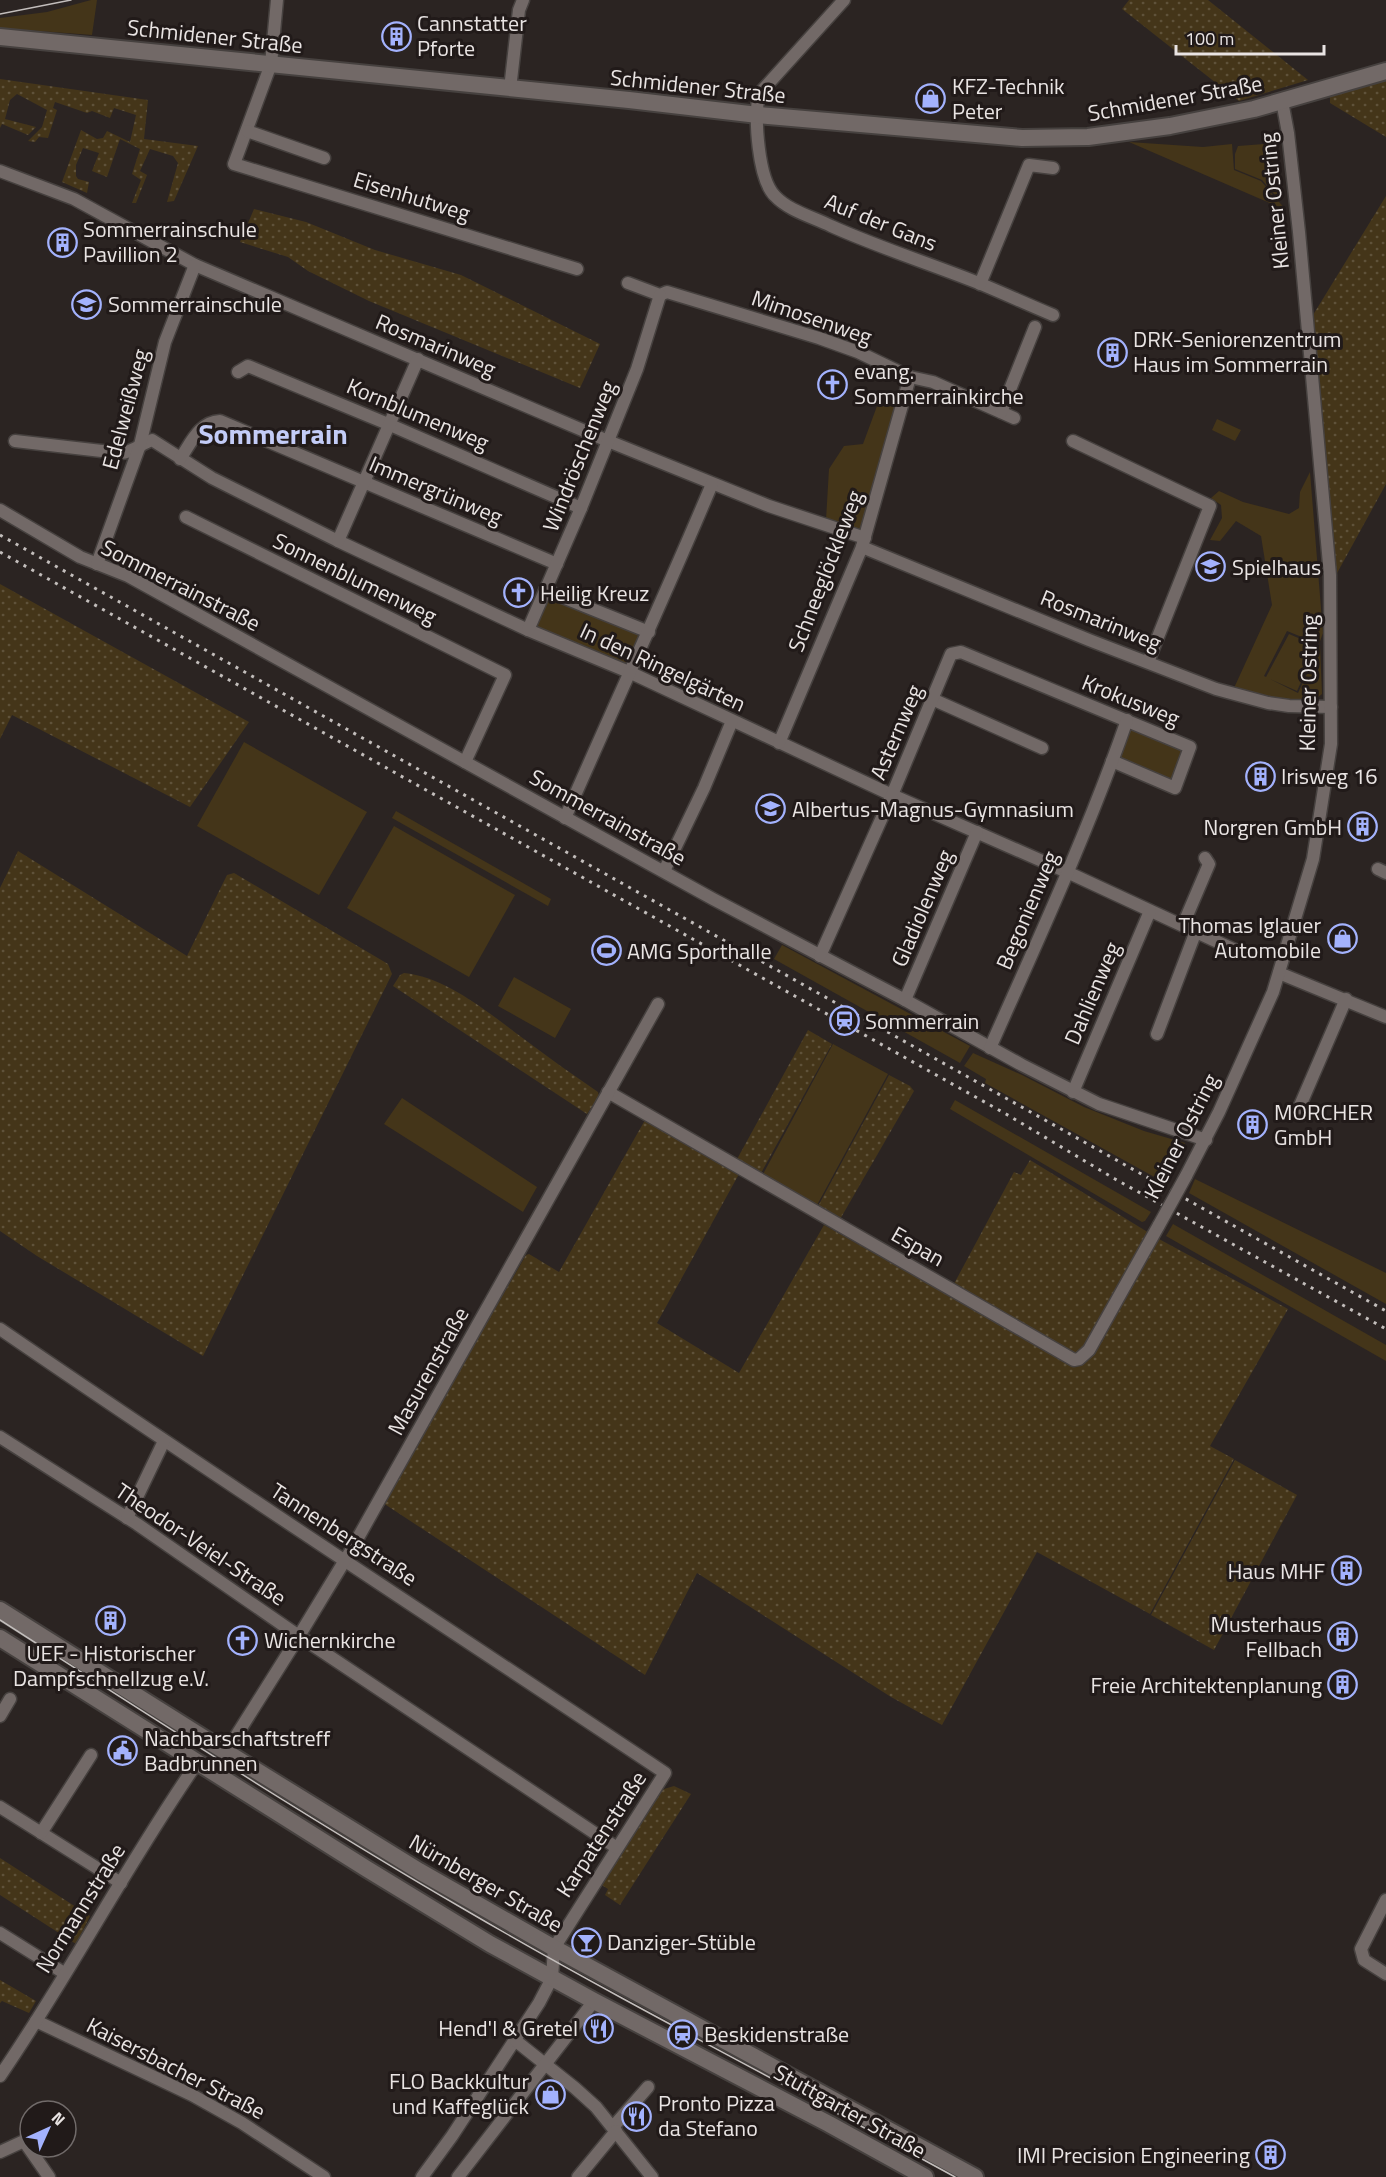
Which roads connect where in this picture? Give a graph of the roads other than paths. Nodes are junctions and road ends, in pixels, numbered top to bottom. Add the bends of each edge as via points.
1 (277, 0) edge
2 (523, 0) edge
3 (844, 0) edge
4 (0, 37) edge
5 (271, 64) junction
6 (1386, 71) edge
7 (510, 89) junction
8 (759, 94) junction
9 (1282, 101) junction
10 (728, 112) junction
11 (758, 115) junction
12 (247, 131) junction
13 (324, 158) dead end
14 (1053, 168) dead end
15 (0, 171) edge
16 (195, 265) junction
17 (577, 269) dead end
18 (628, 283) dead end
19 (980, 284) junction
20 (660, 295) junction
21 (1053, 315) dead end
22 (1035, 327) dead end
23 (418, 359) junction
24 (238, 372) dead end
25 (910, 377) junction
26 (1001, 411) junction
27 (1014, 418) dead end
28 (388, 424) junction
29 (15, 441) dead end
30 (608, 441) junction
31 (1073, 441) dead end
32 (140, 444) junction
33 (180, 459) junction
34 (363, 482) junction
35 (712, 484) junction
36 (581, 508) junction
37 (0, 510) edge
38 (186, 517) dead end
39 (338, 541) junction
40 (863, 543) junction
41 (97, 564) junction
42 (557, 564) junction
43 (545, 590) junction
44 (528, 630) junction
45 (649, 632) junction
46 (951, 654) joint
47 (1148, 662) junction
48 (629, 672) junction
49 (932, 699) junction
50 (1330, 707) junction
51 (1127, 720) junction
52 (732, 721) junction
53 (779, 743) junction
54 (1042, 748) dead end
55 (1112, 761) junction
56 (465, 762) junction
57 (892, 795) junction
58 (565, 818) junction
59 (977, 832) junction
60 (1205, 858) dead end
61 (664, 871) junction
62 (1067, 872) junction
63 (1150, 911) junction
64 (1183, 926) junction
65 (1196, 932) junction
66 (1235, 950) dead end
67 (820, 956) junction
68 (1279, 973) junction
69 (1346, 999) junction
70 (905, 1000) junction
71 (658, 1004) dead end
72 (1386, 1017) edge
73 (1157, 1034) dead end
74 (990, 1048) junction
75 (608, 1092) junction
76 (1073, 1092) junction
77 (1299, 1108) dead end
78 (1206, 1140) junction
79 (1157, 1229) joint
80 (0, 1329) edge
81 (0, 1437) edge
82 (164, 1442) junction
83 (127, 1518) junction
84 (345, 1559) junction
85 (0, 1610) edge
86 (299, 1636) junction
87 (0, 1638) edge
88 (10, 1699) dead end
89 (0, 1716) edge
90 (226, 1752) junction
91 (91, 1755) dead end
92 (197, 1763) junction
93 (665, 1773) joint
94 (0, 1807) edge
95 (41, 1833) junction
96 (617, 1848) junction
97 (121, 1883) junction
98 (1386, 1900) edge
99 (0, 1933) edge
100 (554, 1948) junction
101 (517, 1959) junction
102 (589, 1967) junction
103 (64, 1973) junction
104 (1386, 1974) edge
105 (552, 1978) junction
106 (594, 2001) junction
107 (36, 2021) junction
108 (516, 2041) junction
109 (0, 2051) edge
110 (12, 2058) junction
111 (545, 2064) junction
112 (0, 2076) edge
113 (648, 2087) dead end
114 (615, 2129) junction
115 (0, 2152) edge
116 (969, 2174) edge
117 (49, 2177) edge
118 (324, 2177) edge
119 (422, 2177) edge
120 (458, 2177) edge
121 (578, 2177) edge
122 (652, 2177) edge
123 (925, 2177) edge

1 - 5 street
2 - 7 street
3 - 8 street
4 - 5 main road, Schmidener Straße
5 - 7 main road, Schmidener Straße
5 - 12 street
6 - 9 main road, Schmidener Straße
7 - 10 main road, Schmidener Straße
8 - 10 street
8 - 11 street, Auf der Gans
9 - 11 main road, Schmidener Straße via 1123,134 1054,138 998,137
9 - 50 street, Kleiner Ostring via 1299,232 1330,575
10 - 11 main road, Schmidener Straße
11 - 19 street, Auf der Gans via 760,163 765,181 785,205 862,240
12 - 13 street
12 - 17 street, Eisenhutweg via 234,165
14 - 19 street via 1029,165
15 - 16 street, Rosmarinweg via 74,200
16 - 23 street, Rosmarinweg
16 - 32 street, Edelweißweg via 165,342
18 - 20 street, Mimosenweg
19 - 21 street, Auf der Gans
20 - 25 street, Mimosenweg via 667,292 819,338
20 - 30 street, Windröschenweg via 637,369
22 - 26 street
23 - 28 street
23 - 30 street, Rosmarinweg
24 - 28 street, Kornblumenweg via 248,366
25 - 26 street, Mimosenweg via 933,382
25 - 40 street, Schneeglöckleweg
26 - 27 street, Mimosenweg
28 - 34 street
28 - 36 street, Kornblumenweg
29 - 32 street, In den Ringelgärten via 118,453 129,453
30 - 35 street, Rosmarinweg
30 - 36 street, Windröschenweg
31 - 47 street via 1210,506
32 - 33 street, In den Ringelgärten via 152,440
32 - 41 street, Edelweißweg
33 - 34 street, Immergrünweg via 202,427 220,421
33 - 39 street, In den Ringelgärten
34 - 39 street
34 - 42 street, Immergrünweg
35 - 40 street, Rosmarinweg
35 - 45 street
36 - 42 street, Windröschenweg
37 - 41 street, Sommerrainstraße
38 - 56 street, Sonnenblumenweg via 505,675
39 - 44 street, In den Ringelgärten
40 - 47 street, Rosmarinweg
40 - 53 street, Schneeglöckleweg
41 - 56 street, Sommerrainstraße via 128,576
42 - 43 street, Windröschenweg
43 - 44 street, Windröschenweg
43 - 45 street
44 - 48 street, In den Ringelgärten
45 - 48 street
46 - 49 street, Asternweg
46 - 51 street, Krokusweg via 961,652
47 - 50 street, Rosmarinweg via 1268,703
48 - 52 street, In den Ringelgärten
48 - 58 street
49 - 54 street
49 - 57 street, Asternweg
50 - 68 street, Kleiner Ostring via 1331,744 1313,859
51 - 55 street, Begonienweg
51 - 55 street, Krokusweg via 1190,747 1175,788
52 - 53 street, In den Ringelgärten
52 - 61 street
53 - 57 street, In den Ringelgärten
55 - 62 street, Begonienweg
56 - 58 street, Sommerrainstraße
57 - 59 street, In den Ringelgärten
57 - 67 street, Asternweg
58 - 61 street, Sommerrainstraße
59 - 62 street, In den Ringelgärten
59 - 70 street, Gladiolenweg
60 - 64 street via 1209,864
61 - 67 street, Sommerrainstraße
62 - 63 street, In den Ringelgärten
62 - 74 street, Begonienweg
63 - 64 street, In den Ringelgärten
63 - 76 street, Dahlienweg
64 - 65 street, In den Ringelgärten
65 - 66 street, In den Ringelgärten
65 - 73 street
67 - 70 street, Sommerrainstraße
68 - 69 street
68 - 78 street, Kleiner Ostring
69 - 72 street
69 - 77 street
70 - 74 street, Sommerrainstraße
71 - 75 street, Masurenstraße
74 - 76 street, Sommerrainstraße
75 - 79 street, Espan via 1074,1360 1089,1350
75 - 84 street, Masurenstraße
76 - 78 street, Sommerrainstraße
78 - 79 street, Kleiner Ostring, bridge
80 - 82 street, Tannenbergstraße
81 - 83 street, Theodor-Veiel-Straße
82 - 83 street
82 - 84 street, Tannenbergstraße
83 - 86 street, Theodor-Veiel-Straße
84 - 86 street, Masurenstraße
84 - 93 street, Tannenbergstraße
85 - 90 main road, Nürnberger Straße
86 - 90 street, Masurenstraße
86 - 96 street, Theodor-Veiel-Straße
87 - 92 main road
88 - 89 street
90 - 100 main road, Nürnberger Straße via 418,1871
91 - 95 street
92 - 97 street, Normannstraße
92 - 101 main road
93 - 96 street, Karpatenstraße
94 - 95 street
95 - 97 street
96 - 100 street, Karpatenstraße
97 - 103 street, Normannstraße
98 - 104 street via 1360,1949 1364,1960
99 - 103 street
100 - 101 main road via 542,1959
100 - 102 main road, Nürnberger Straße
100 - 105 street
101 - 105 main road
102 - 105 main road via 565,1966
102 - 116 main road, Nürnberger Straße
103 - 107 street, Normannstraße
105 - 106 main road
105 - 108 street
106 - 111 street
106 - 123 main road, Stuttgarter Straße
107 - 110 street, Normannstraße
107 - 118 street, Kaisersbacher Straße via 192,2095
108 - 111 street
108 - 119 street
109 - 110 street
110 - 112 street, Normannstraße
111 - 114 street via 596,2107
111 - 120 street
113 - 114 street
114 - 121 street
114 - 122 street
115 - 117 street via 24,2141

